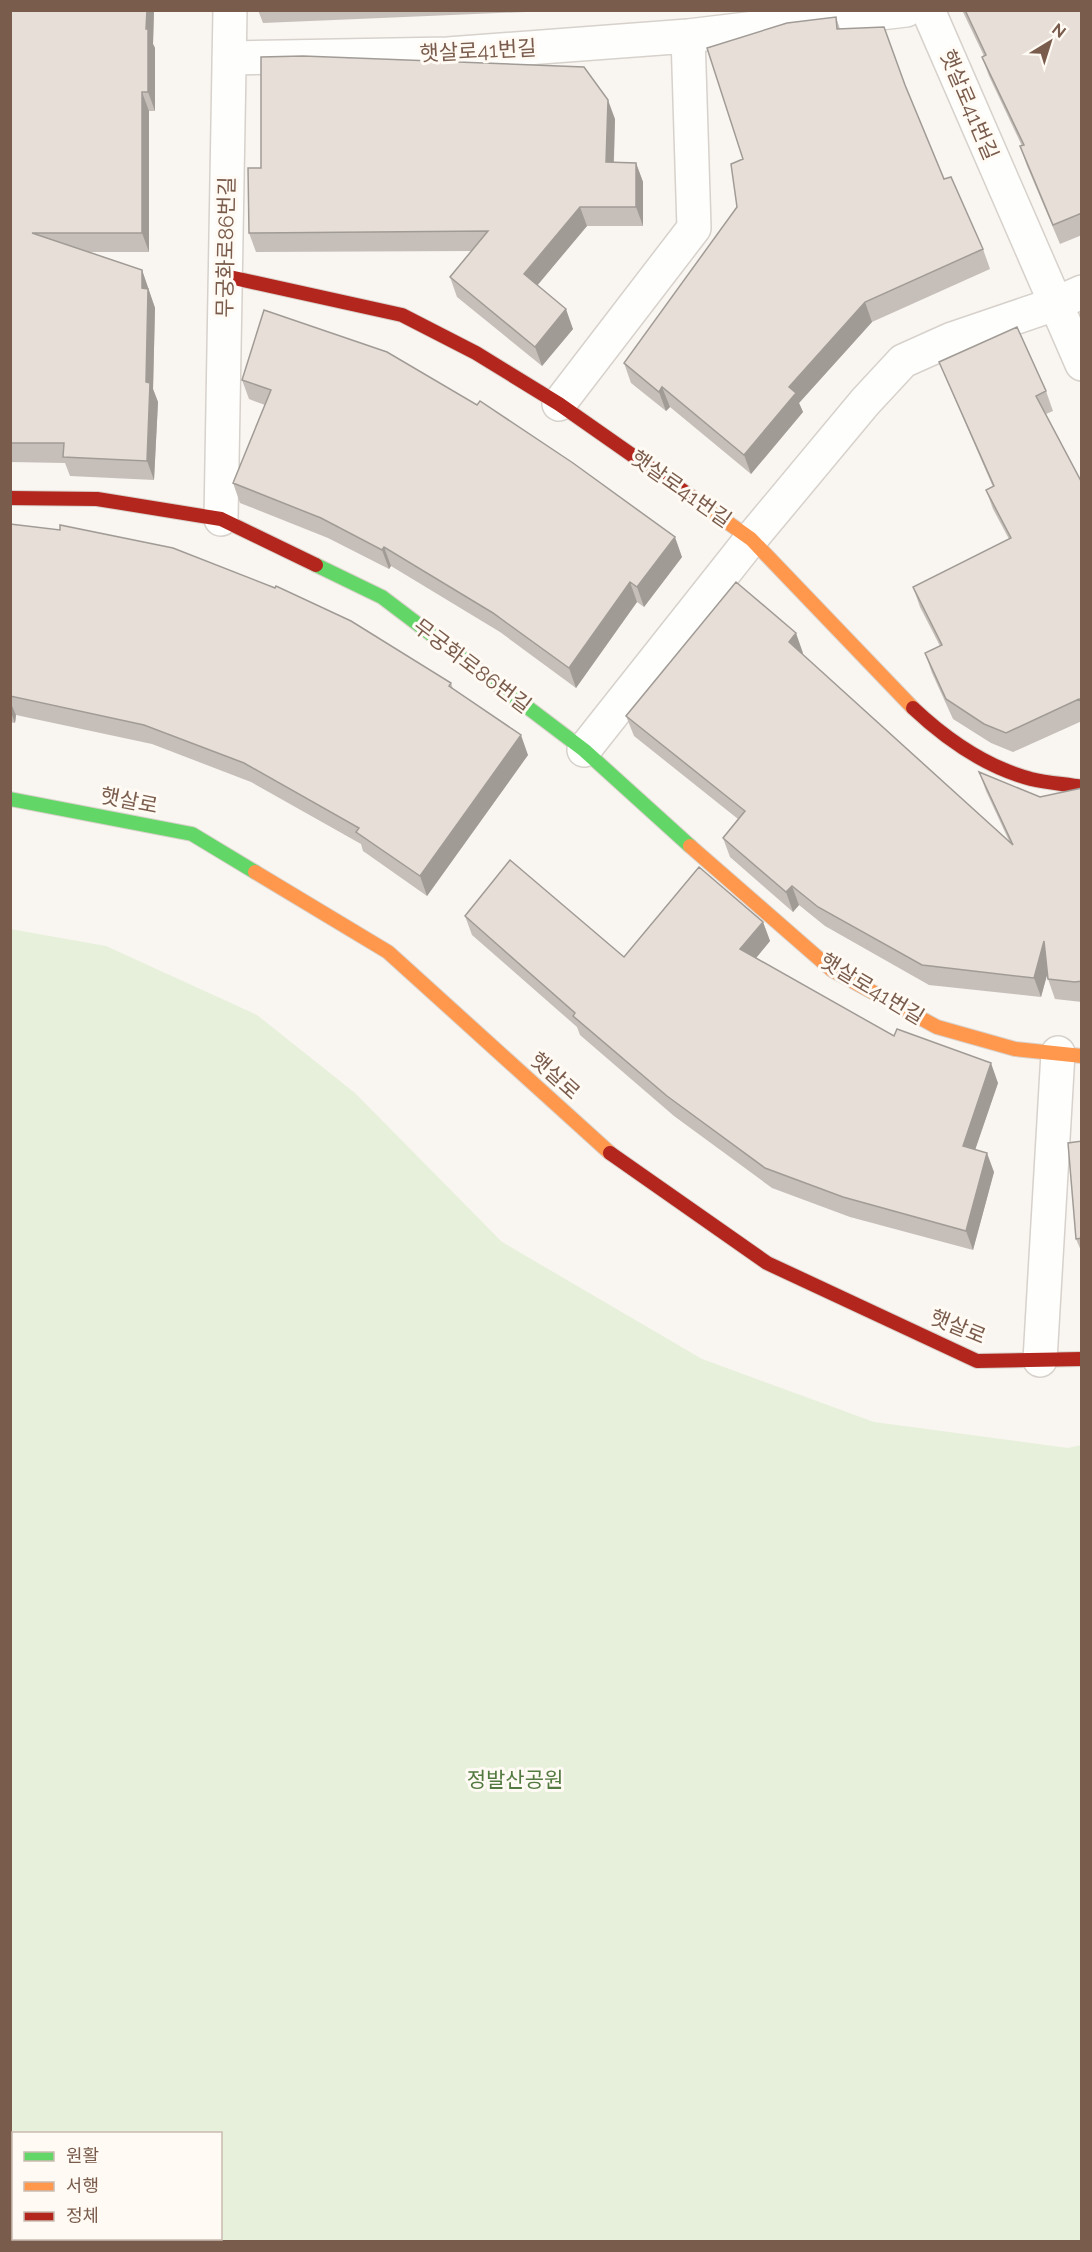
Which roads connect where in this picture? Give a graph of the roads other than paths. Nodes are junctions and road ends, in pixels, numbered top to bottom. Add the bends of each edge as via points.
1 (230, 10) edge
2 (906, 10) edge
3 (928, 10) edge
4 (688, 36) junction
5 (229, 58) junction
6 (225, 276) junction
7 (1068, 298) edge
8 (1082, 364) edge
9 (560, 404) junction
10 (10, 498) edge
11 (221, 519) junction
12 (751, 539) junction
13 (584, 750) junction
14 (1082, 787) edge
15 (10, 799) edge
16 (697, 852) joint
17 (1070, 1054) edge
18 (1082, 1359) edge
19 (1040, 1360) junction

1 - 5 street, 무궁화로86번길
2 - 4 street, 햇살로41번길
3 - 7 street, 햇살로41번길
4 - 5 street, 햇살로41번길 via 448,54
4 - 9 street via 694,228
5 - 6 street, 무궁화로86번길
6 - 9 street, 햇살로41번길 via 402,315 476,352
6 - 11 street, 무궁화로86번길
7 - 8 street, 햇살로41번길
7 - 12 street via 952,339 903,361
9 - 12 street, 햇살로41번길
10 - 11 street, 무궁화로86번길 via 97,499
11 - 13 street, 무궁화로86번길 via 382,597
12 - 13 street
12 - 14 street, 햇살로41번길 via 939,732 982,760 1031,779
13 - 16 street, 무궁화로86번길
15 - 19 street, 햇살로 via 192,834 388,952 615,1158 767,1263 977,1361
16 - 17 street, 햇살로41번길 via 832,970 937,1027 1015,1049
17 - 19 street
18 - 19 street, 햇살로

